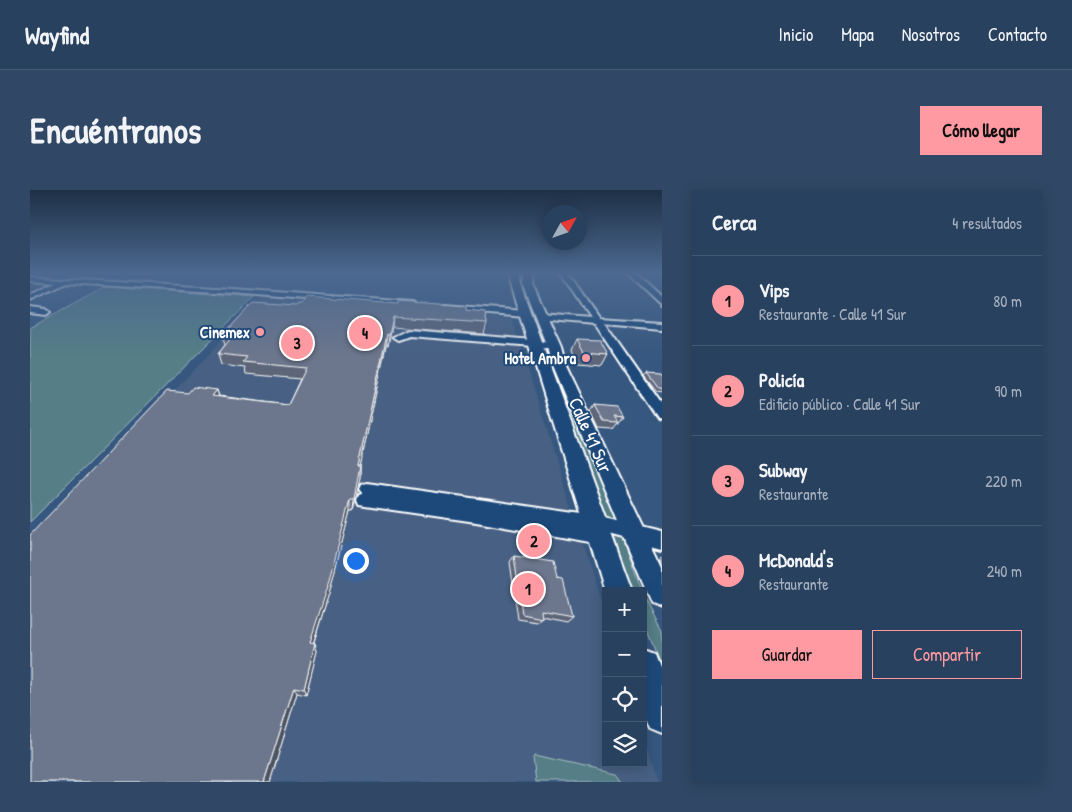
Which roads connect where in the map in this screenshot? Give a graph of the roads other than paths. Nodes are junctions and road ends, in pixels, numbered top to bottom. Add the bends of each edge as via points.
1 (364, 301) edge
2 (521, 301) edge
3 (535, 301) edge
4 (582, 301) edge
5 (418, 305) edge
6 (437, 307) edge
7 (30, 310) edge
8 (46, 312) dead end
9 (525, 314) junction
10 (541, 316) junction
11 (595, 320) junction
12 (662, 325) edge
13 (462, 341) junction
14 (541, 345) junction
15 (551, 394) junction
16 (575, 397) junction
17 (662, 415) edge
18 (366, 494) dead end
19 (599, 530) junction
20 (634, 533) junction
21 (662, 540) edge
22 (618, 587) edge
23 (662, 595) edge
24 (647, 672) edge
25 (660, 703) edge

1 - 5 street
2 - 9 main road, Calle 41 Sur
3 - 10 main road, Calle 41 Sur
4 - 11 street
6 - 9 street
7 - 8 street
9 - 14 main road, Calle 41 Sur
10 - 11 street
10 - 14 main road, Calle 41 Sur
11 - 12 street
11 - 17 street
13 - 13 street via 408,334 398,337
13 - 14 street
14 - 15 main road, Calle 41 Sur
14 - 16 main road, Calle 41 Sur via 558,362
15 - 16 main road
15 - 19 main road, Calle 41 Sur
16 - 20 main road, Calle 41 Sur
18 - 19 street
19 - 20 street
19 - 22 main road, Calle 41 Sur
20 - 21 street
20 - 23 main road, Calle 41 Sur
24 - 25 main road

